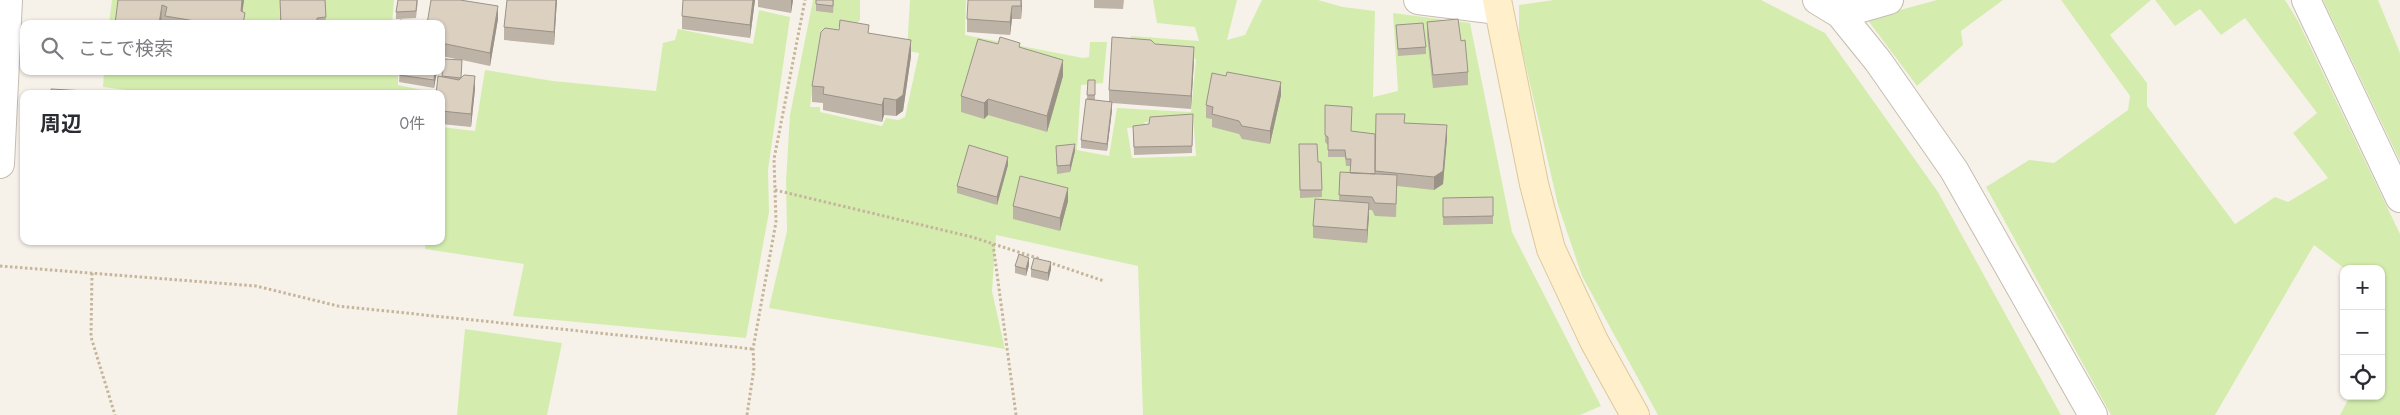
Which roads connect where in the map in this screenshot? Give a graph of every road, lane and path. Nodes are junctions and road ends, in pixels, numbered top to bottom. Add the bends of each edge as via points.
1 (8, 0) edge
2 (805, 0) edge
3 (1418, 0) edge
4 (1816, 0) edge
5 (1889, 0) edge
6 (2306, 0) edge
7 (1497, 5) edge
8 (1840, 14) junction
9 (0, 164) edge
10 (775, 190) junction
11 (2400, 198) edge
12 (993, 244) junction
13 (0, 266) edge
14 (92, 273) junction
15 (1104, 281) dead end
16 (753, 349) junction
17 (115, 415) edge
18 (747, 415) edge
19 (1016, 415) edge
20 (1635, 415) edge
21 (2093, 415) edge

1 - 9 street
2 - 10 path via 774,159
3 - 7 street
4 - 8 street
5 - 8 street
6 - 11 street
7 - 20 street via 1534,184 1551,249 1594,340
8 - 21 street via 1878,61 1954,170
10 - 12 path
10 - 16 path via 776,222
12 - 15 path
12 - 19 path
13 - 14 path
14 - 16 path via 256,286 338,306
14 - 17 path via 91,337
16 - 18 path via 754,368

